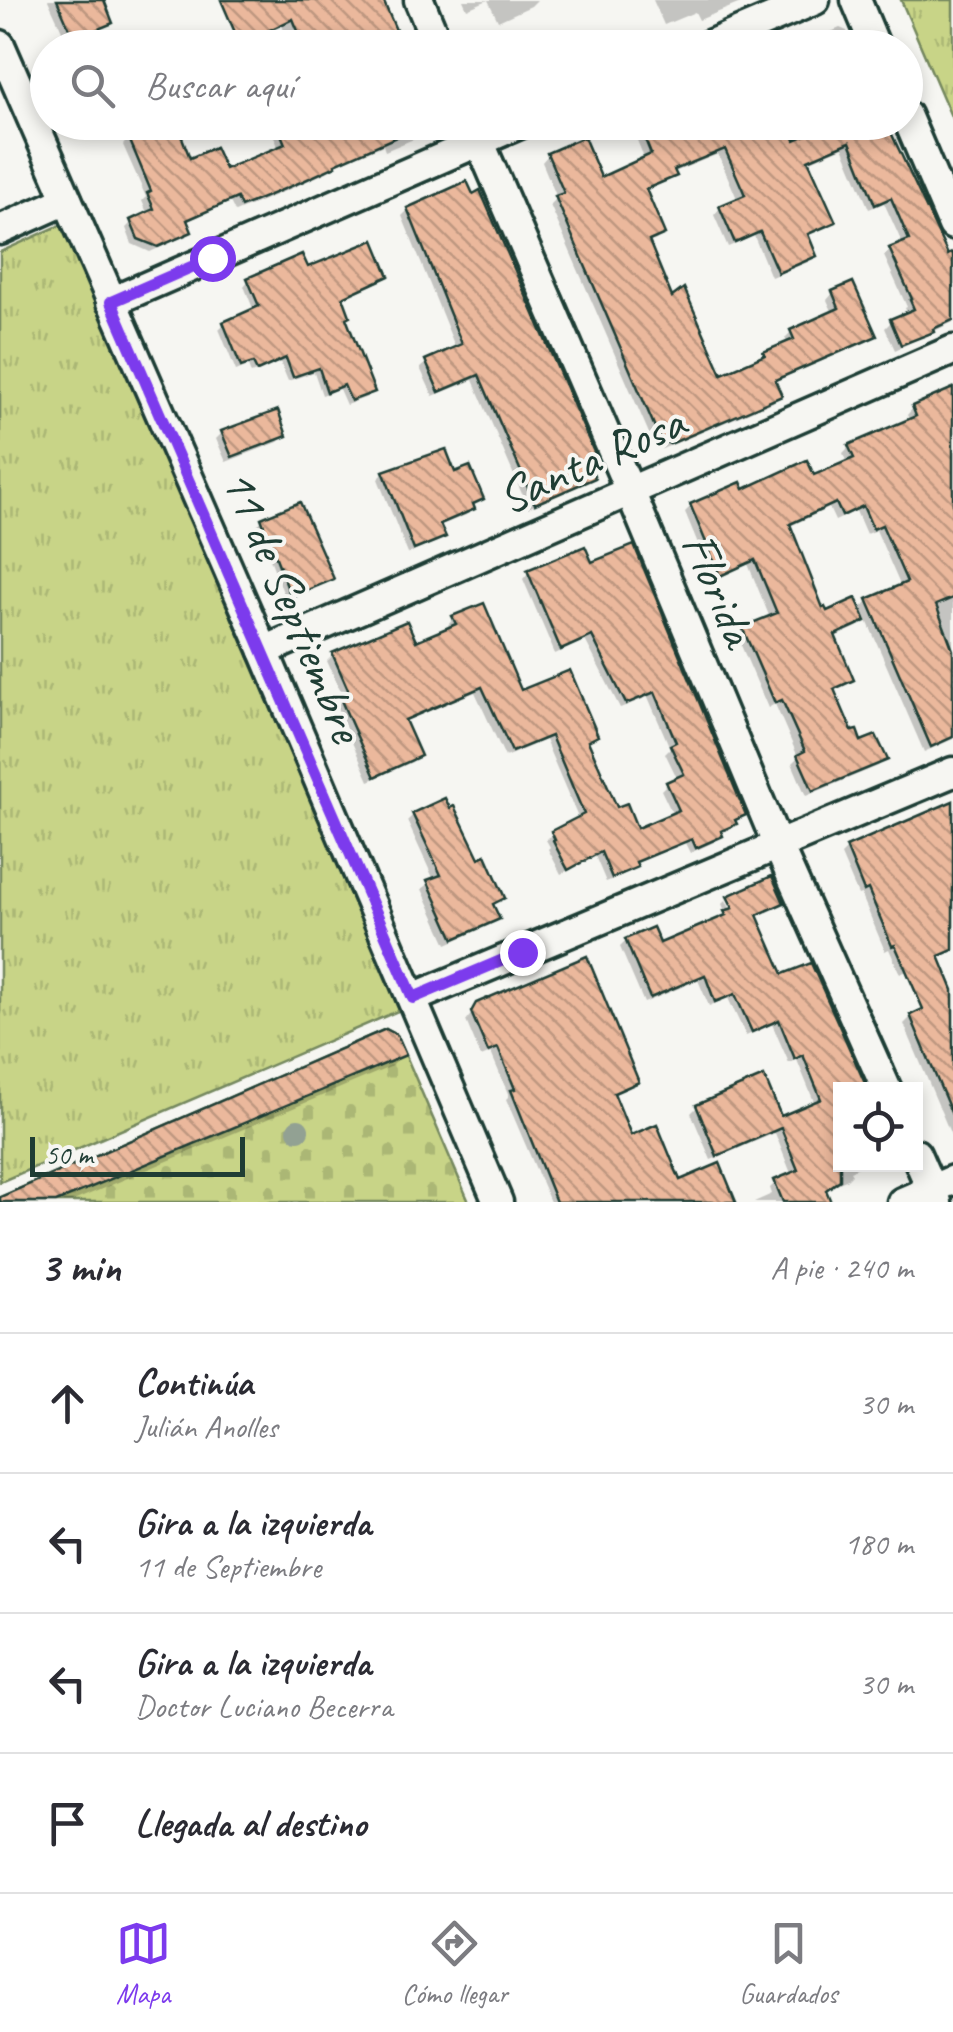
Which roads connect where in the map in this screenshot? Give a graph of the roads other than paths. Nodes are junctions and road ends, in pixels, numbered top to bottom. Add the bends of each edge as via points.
1 (419, 0) edge
2 (814, 0) edge
3 (856, 0) edge
4 (432, 30) edge
5 (744, 30) edge
6 (868, 30) edge
7 (0, 46) edge
8 (30, 115) edge
9 (41, 140) edge
10 (458, 140) edge
11 (478, 140) edge
12 (917, 140) edge
13 (67, 200) junction
14 (953, 224) edge
15 (0, 230) edge
16 (111, 302) junction
17 (953, 350) edge
18 (630, 491) junction
19 (264, 651) junction
20 (953, 772) edge
21 (778, 846) junction
22 (413, 998) junction
23 (883, 1082) edge
24 (923, 1164) edge
25 (940, 1190) edge
26 (498, 1202) edge
27 (902, 1202) edge

1 - 4 street
2 - 5 street
3 - 6 street
7 - 8 street, 11 de Septiembre
9 - 13 street, 11 de Septiembre
10 - 16 street
11 - 18 street, Florida
12 - 14 street
13 - 15 street
13 - 16 street, 11 de Septiembre
16 - 19 street, 11 de Septiembre
17 - 18 street, Santa Rosa
18 - 19 street, Santa Rosa
18 - 21 street, Florida
19 - 22 street, 11 de Septiembre
20 - 21 street
21 - 22 street
21 - 23 street, Florida
22 - 26 street, 11 de Septiembre
24 - 25 street
25 - 27 street

